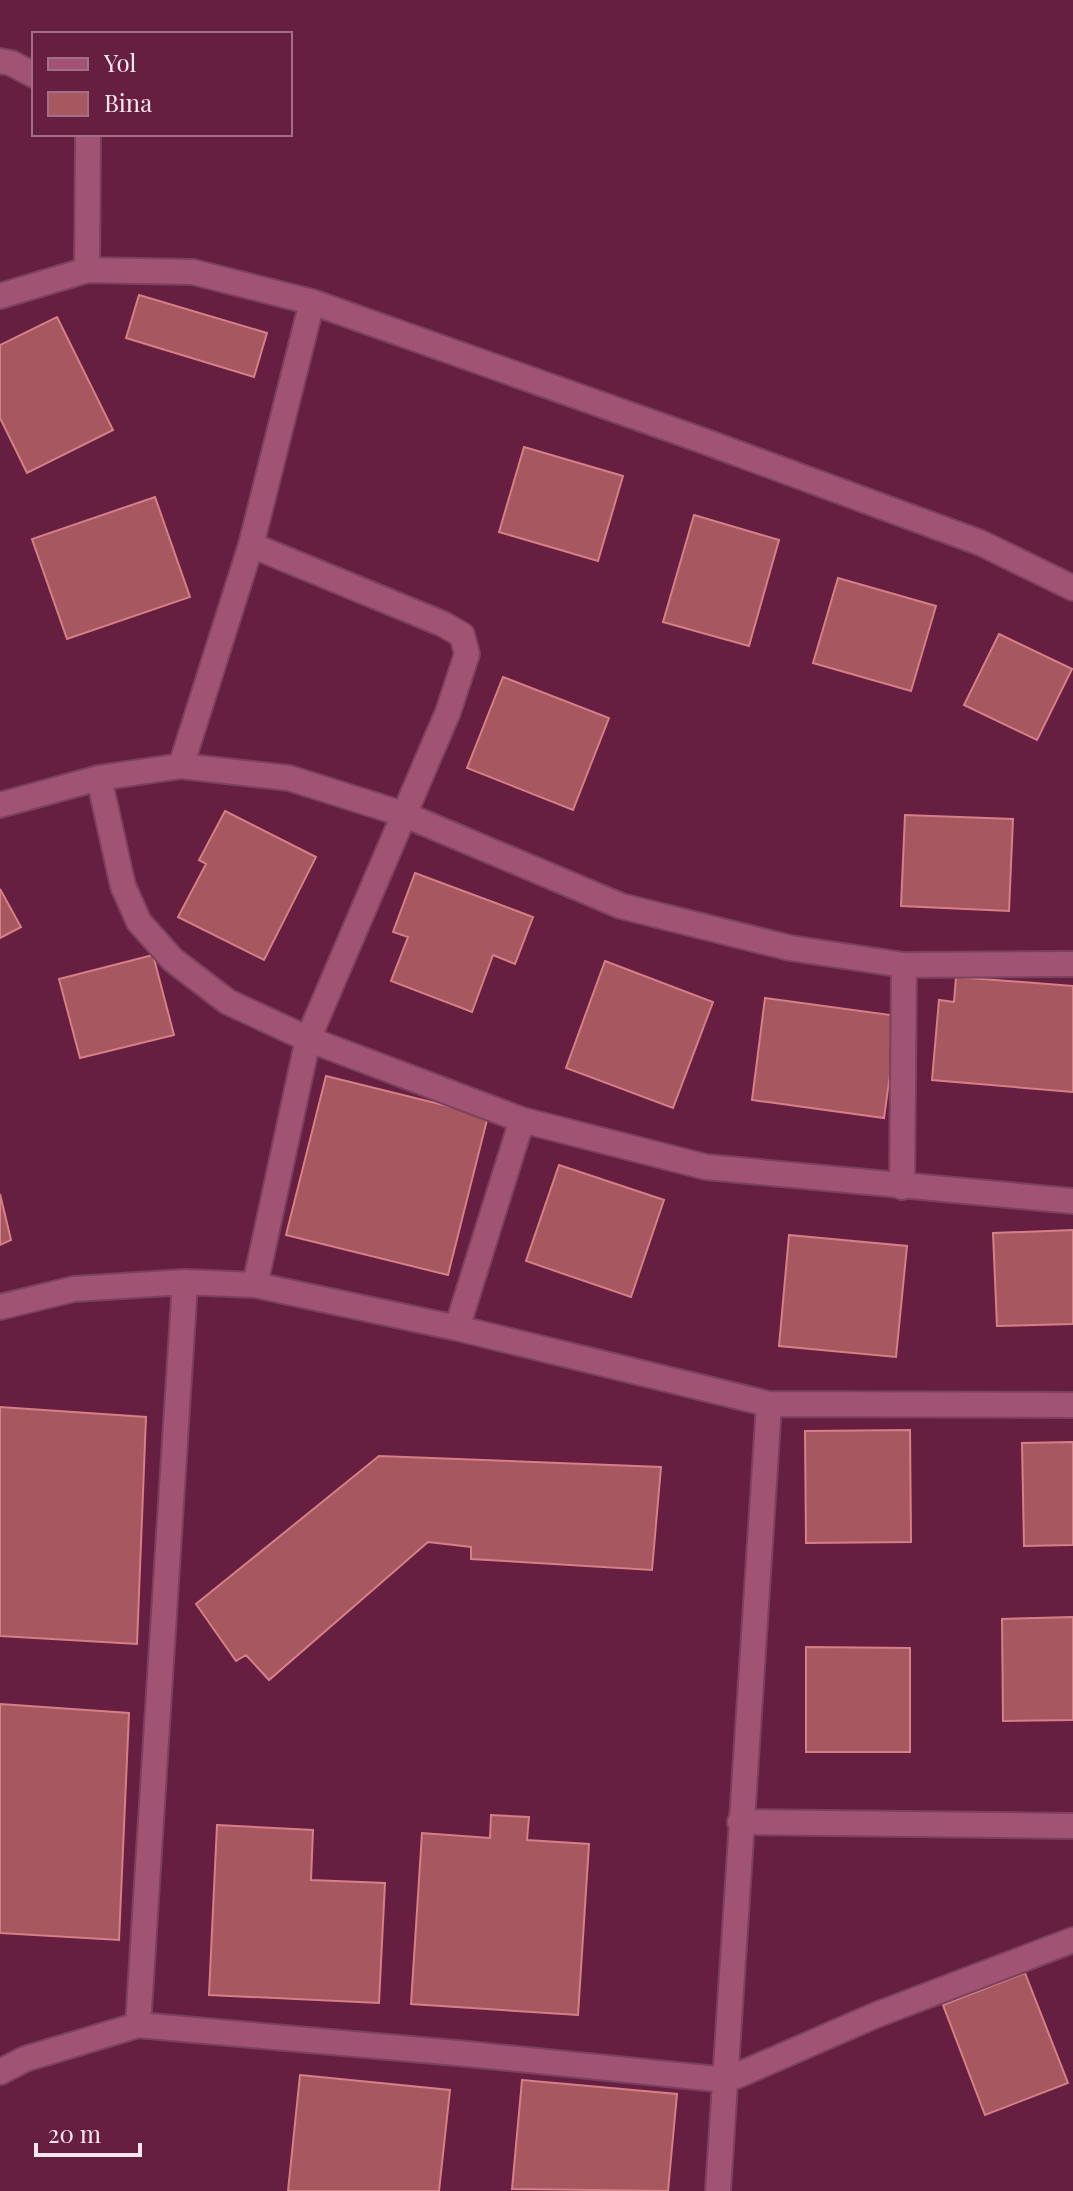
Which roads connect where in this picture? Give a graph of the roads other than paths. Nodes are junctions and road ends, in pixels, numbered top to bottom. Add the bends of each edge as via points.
1 (0, 61) edge
2 (32, 74) edge
3 (88, 136) edge
4 (87, 270) junction
5 (0, 296) edge
6 (312, 302) junction
7 (251, 545) junction
8 (1073, 588) edge
9 (181, 766) junction
10 (99, 778) junction
11 (0, 805) edge
12 (403, 814) junction
13 (1073, 964) edge
14 (904, 965) junction
15 (308, 1039) junction
16 (522, 1120) junction
17 (902, 1187) junction
18 (1073, 1201) edge
19 (185, 1282) junction
20 (255, 1285) junction
21 (0, 1307) edge
22 (457, 1328) junction
23 (769, 1404) junction
24 (1073, 1405) edge
25 (740, 1822) junction
26 (1073, 1826) edge
27 (1073, 1940) edge
28 (138, 2025) junction
29 (0, 2072) edge
30 (727, 2080) junction
31 (718, 2191) edge

1 - 2 street
3 - 4 street
4 - 5 street
4 - 6 street via 193,272
6 - 7 street
6 - 8 street via 981,543
7 - 9 street
7 - 12 street via 462,635 467,654 448,712
9 - 10 street
9 - 12 street via 289,778
10 - 11 street
10 - 15 street via 123,886 139,922 173,960 228,1002
12 - 14 street via 621,906 790,948
12 - 15 street
13 - 14 street
14 - 17 street
15 - 16 street
15 - 20 street
16 - 17 street via 706,1167
16 - 22 street
17 - 18 street
19 - 20 street
19 - 21 street via 74,1289
19 - 28 street
20 - 22 street
22 - 23 street
23 - 24 street
23 - 25 street
25 - 26 street
25 - 30 street
27 - 30 street via 876,2015
28 - 29 street via 25,2059
28 - 30 street
30 - 31 street

